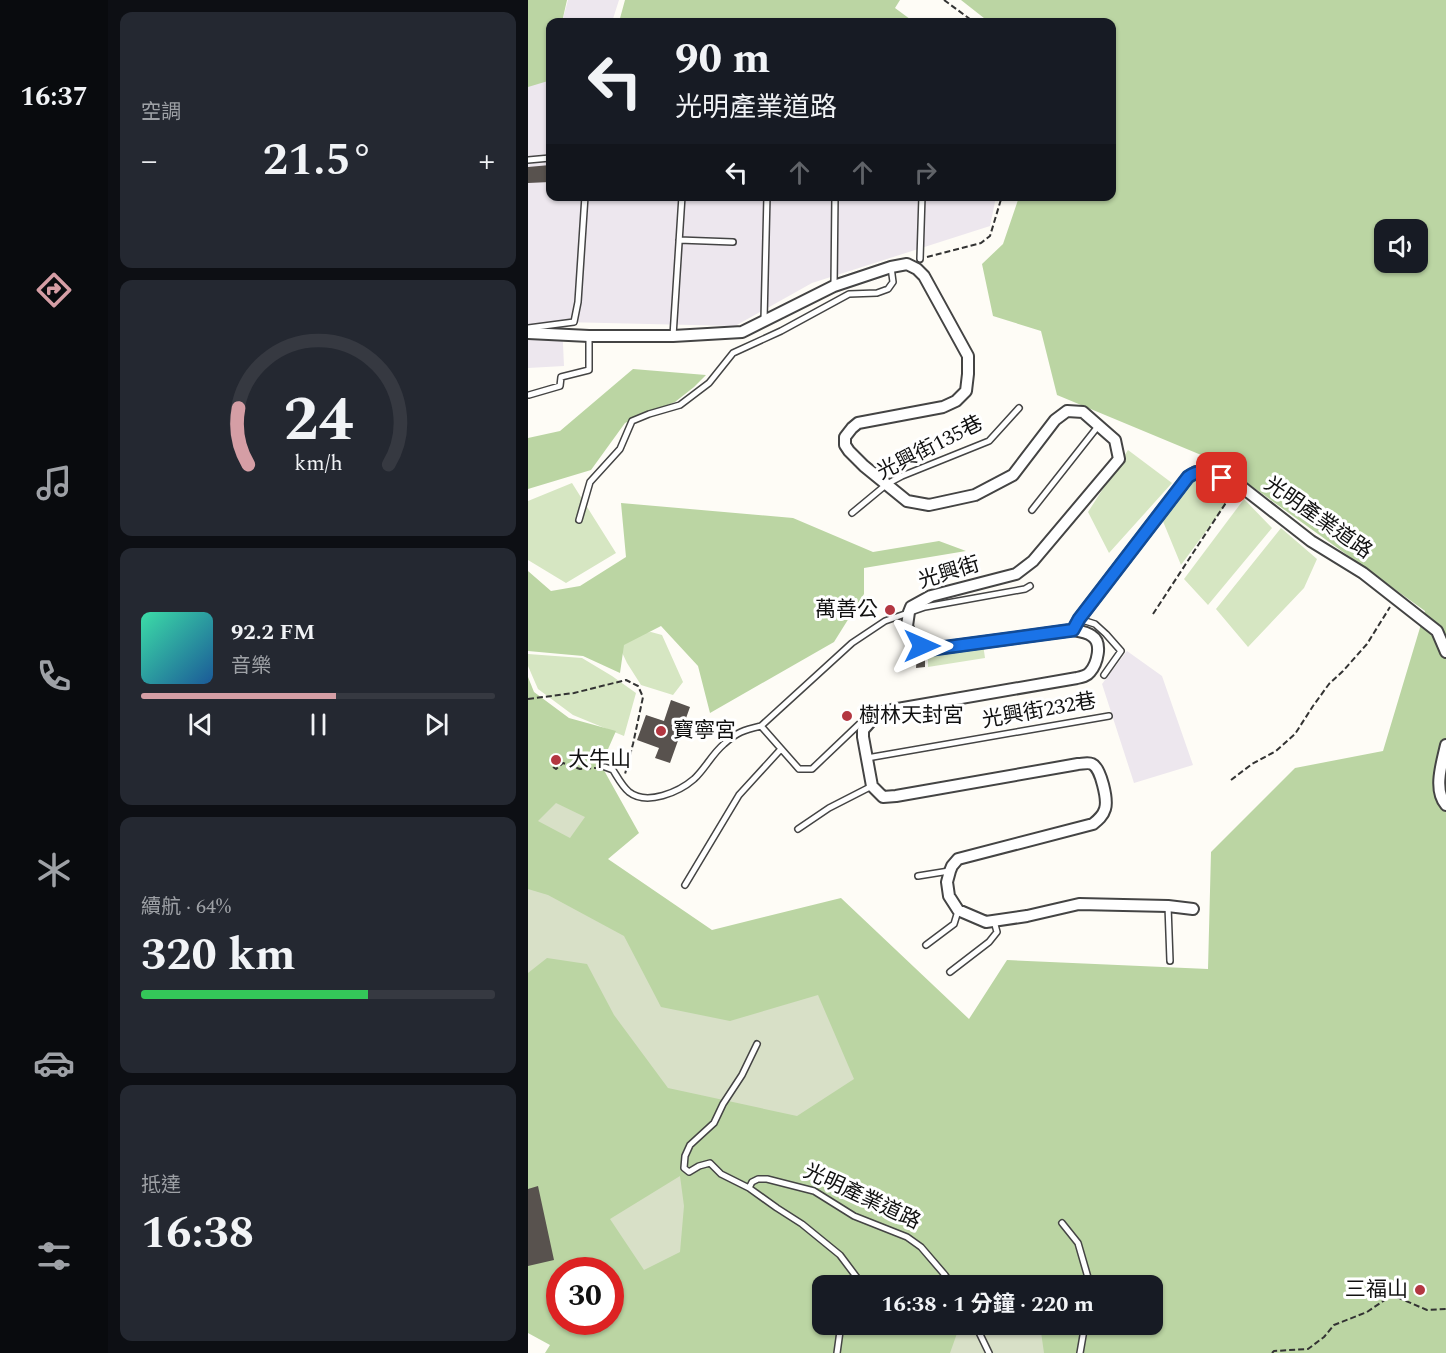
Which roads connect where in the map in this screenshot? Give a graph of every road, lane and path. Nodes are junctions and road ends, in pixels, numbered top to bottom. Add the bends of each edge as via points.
1 (944, 0) edge
2 (969, 18) edge
3 (546, 158) edge
4 (528, 160) edge
5 (585, 201) edge
6 (682, 201) edge
7 (767, 201) edge
8 (835, 201) edge
9 (922, 201) edge
10 (1000, 201) edge
11 (679, 240) junction
12 (733, 242) dead end
13 (920, 260) joint
14 (891, 267) junction
15 (834, 286) junction
16 (764, 320) junction
17 (528, 328) edge
18 (528, 333) edge
19 (589, 336) junction
20 (673, 336) junction
21 (529, 395) edge
22 (1019, 408) dead end
23 (1099, 425) junction
24 (886, 484) junction
25 (1238, 484) junction
26 (1032, 510) dead end
27 (852, 513) dead end
28 (579, 520) dead end
29 (1030, 586) dead end
30 (1395, 600) junction
31 (909, 612) junction
32 (1153, 614) dead end
33 (1079, 619) junction
34 (1073, 630) junction
35 (1446, 652) edge
36 (1104, 675) dead end
37 (528, 699) edge
38 (886, 711) junction
39 (1110, 716) dead end
40 (761, 726) junction
41 (1446, 745) edge
42 (781, 748) junction
43 (867, 758) junction
44 (553, 767) dead end
45 (605, 767) joint
46 (1231, 780) dead end
47 (622, 785) junction
48 (872, 786) junction
49 (1446, 805) edge
50 (798, 829) dead end
51 (950, 871) junction
52 (918, 876) dead end
53 (685, 885) dead end
54 (1168, 906) junction
55 (1193, 909) dead end
56 (958, 910) junction
57 (994, 921) junction
58 (926, 945) dead end
59 (1170, 961) dead end
60 (950, 972) dead end
61 (758, 1044) dead end
62 (749, 1188) junction
63 (1062, 1223) dead end
64 (854, 1275) edge
65 (945, 1275) edge
66 (1087, 1275) edge
67 (1446, 1309) edge
68 (839, 1335) edge
69 (980, 1335) edge
70 (1083, 1335) edge
71 (837, 1353) edge
72 (989, 1353) edge
73 (1080, 1353) edge
74 (1272, 1353) edge

1 - 2 path
3 - 4 lane
5 - 17 lane via 574,322
6 - 11 lane
7 - 16 lane
8 - 15 lane
9 - 13 lane
10 - 13 path via 990,236 981,243
11 - 12 lane
11 - 20 lane
14 - 15 street, 光興街
14 - 24 street, 光興街 via 907,264 924,276 968,356 968,374 966,391 956,401 943,407 858,423 845,437 849,451
14 - 28 lane via 893,282 888,289 849,294 734,354 709,383 680,405 632,421 620,449 590,482
15 - 16 street, 光興街
16 - 20 street, 光興街 via 742,332
18 - 19 street, 光興街
19 - 20 street, 光興街
19 - 21 lane via 589,370 561,377 560,386
22 - 24 lane, 光興街135巷 via 989,441
23 - 24 street, 光興街 via 1083,412 1067,411 1055,420 1013,475 975,495 929,505 907,501
23 - 26 lane
23 - 31 street, 光興街 via 1115,440 1119,459 1033,561 1016,574 931,596
24 - 27 lane, 光興街135巷
25 - 30 street, 光明產業道路
25 - 32 path
25 - 33 street, 光明產業道路 via 1207,472 1188,477
29 - 31 lane
30 - 35 street, 光明產業道路 via 1437,631
30 - 46 path via 1367,644 1329,684 1295,734
31 - 34 street, 光興街 via 907,626 913,640 933,649
31 - 40 lane via 885,621 852,643
33 - 34 street, 光明產業道路
33 - 36 lane via 1095,624 1121,651
34 - 38 street via 1092,635 1097,641 1099,652 1086,675
37 - 47 path via 626,680 638,686 643,697
38 - 42 lane via 875,709 812,769 799,768
38 - 43 street via 863,730
39 - 43 lane, 光興街232巷
40 - 42 lane
40 - 47 lane via 741,731 722,745 694,779 677,790 645,798 637,797
41 - 49 street via 1440,773 1440,795
42 - 53 lane via 739,795
43 - 48 street
44 - 45 path via 563,763 580,769
45 - 47 lane via 613,770
48 - 50 lane
48 - 51 street via 884,797 1078,764 1088,763 1097,768 1106,801 1102,817 1093,824 958,859
51 - 52 lane
51 - 56 street via 949,896
54 - 55 street
54 - 57 street via 1079,904
54 - 59 lane
56 - 57 street via 986,922
56 - 58 lane via 954,924
57 - 60 lane via 997,933
61 - 62 lane via 714,1123 690,1145 684,1168 689,1172 710,1163 720,1174
62 - 64 lane via 840,1255
62 - 65 lane, 光明產業道路 via 758,1179 771,1179 814,1191 854,1216 907,1237
63 - 66 lane via 1078,1243
67 - 74 path via 1427,1310 1392,1295 1367,1312 1334,1325 1308,1349
68 - 71 lane
69 - 72 lane
70 - 73 lane

